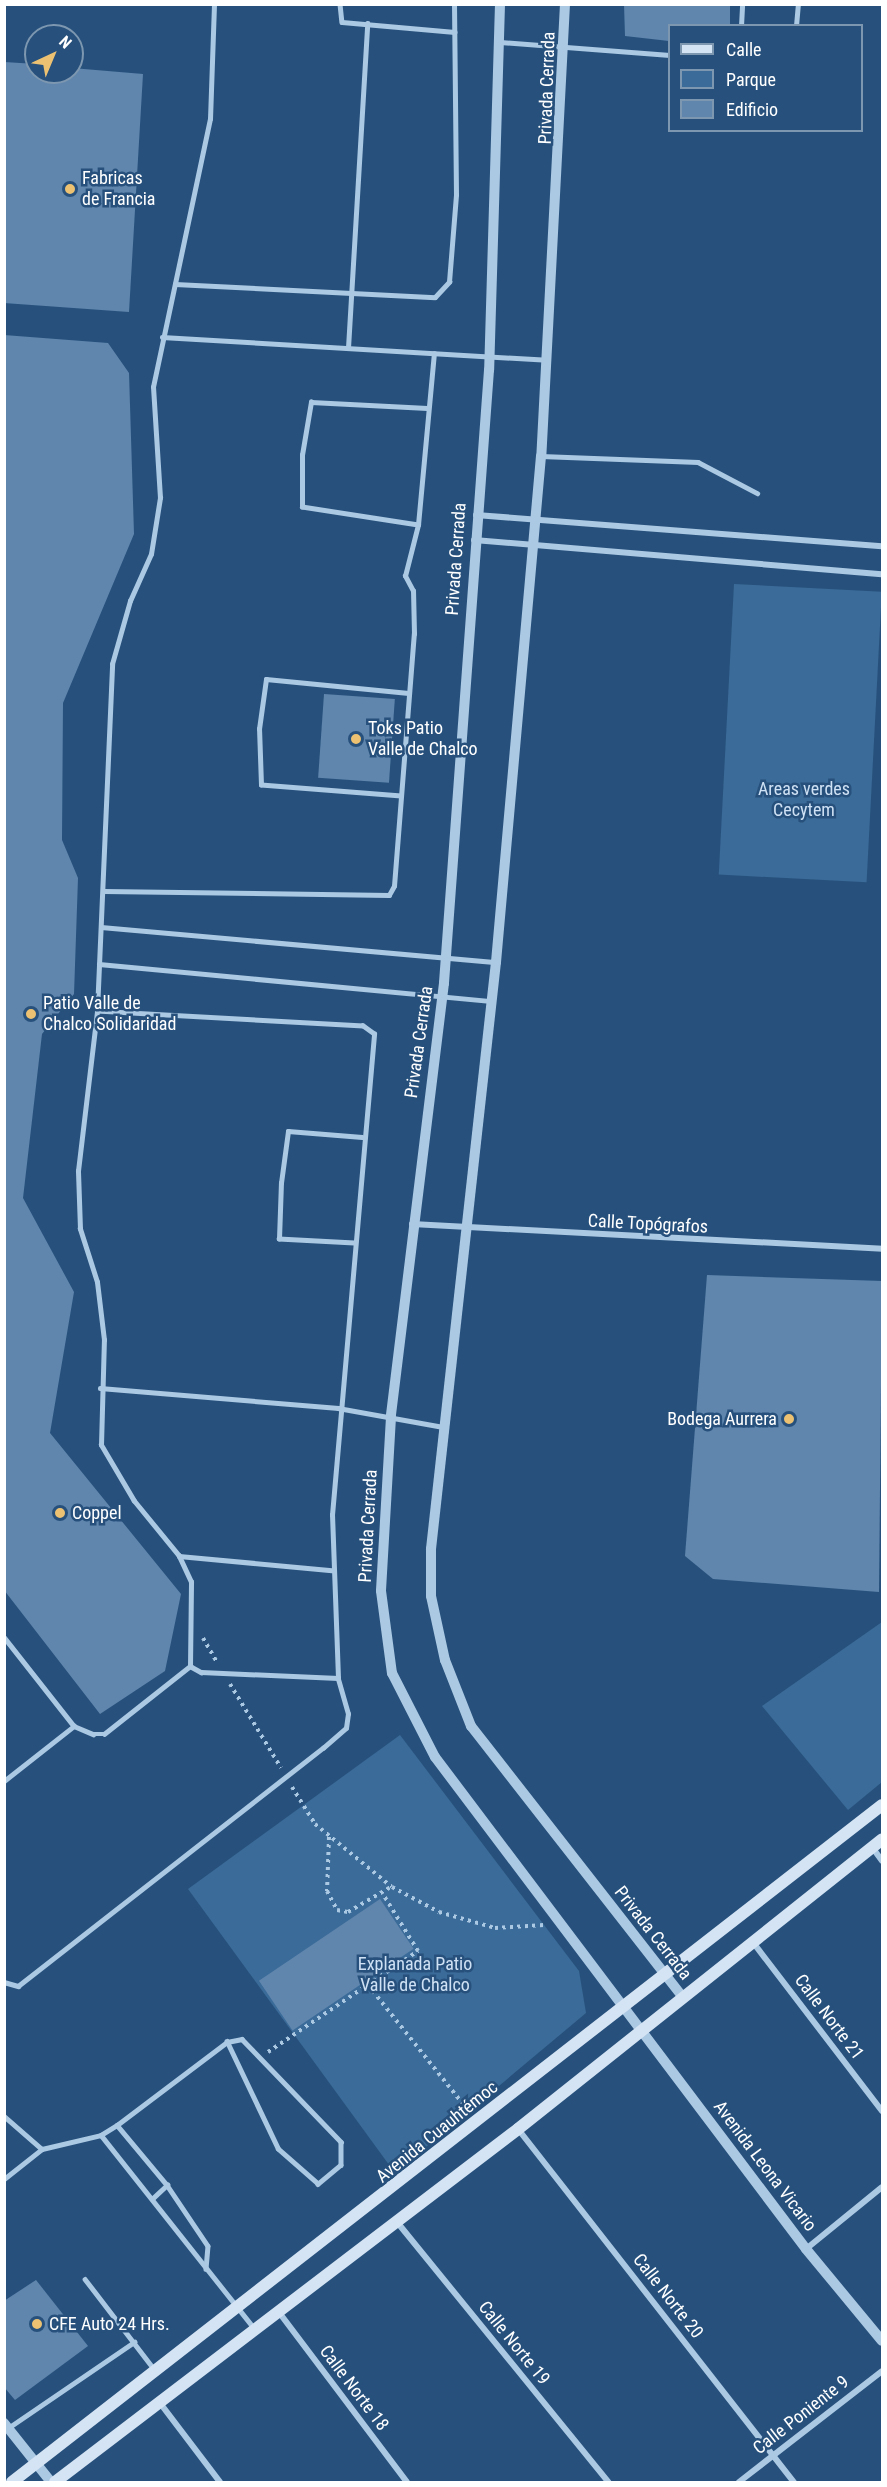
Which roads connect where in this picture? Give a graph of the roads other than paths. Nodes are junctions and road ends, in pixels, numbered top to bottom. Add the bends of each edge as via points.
1 (214, 4) edge
2 (340, 4) edge
3 (453, 4) edge
4 (500, 4) edge
5 (565, 4) edge
6 (742, 4) edge
7 (798, 4) edge
8 (367, 24) junction
9 (741, 24) edge
10 (796, 24) edge
11 (455, 32) junction
12 (500, 42) junction
13 (567, 44) junction
14 (668, 55) edge
15 (175, 284) junction
16 (352, 296) junction
17 (162, 337) junction
18 (348, 348) junction
19 (490, 353) junction
20 (434, 354) junction
21 (549, 360) junction
22 (427, 408) junction
23 (541, 456) junction
24 (758, 493) dead end
25 (475, 515) junction
26 (535, 521) junction
27 (418, 525) junction
28 (474, 540) junction
29 (533, 544) junction
30 (882, 546) edge
31 (882, 574) edge
32 (408, 693) junction
33 (401, 796) junction
34 (104, 891) junction
35 (101, 927) junction
36 (446, 955) junction
37 (496, 962) junction
38 (99, 963) junction
39 (443, 992) junction
40 (491, 1001) junction
41 (97, 1011) junction
42 (362, 1137) junction
43 (412, 1224) junction
44 (465, 1230) junction
45 (354, 1243) junction
46 (882, 1249) edge
47 (100, 1388) junction
48 (338, 1408) junction
49 (391, 1417) junction
50 (447, 1428) junction
51 (179, 1556) junction
52 (331, 1570) junction
53 (4, 1637) edge
54 (190, 1666) junction
55 (338, 1678) junction
56 (74, 1726) junction
57 (4, 1781) edge
58 (882, 1805) edge
59 (882, 1839) edge
60 (872, 1847) junction
61 (882, 1862) edge
62 (752, 1941) junction
63 (665, 1976) junction
64 (4, 1982) edge
65 (681, 1995) junction
66 (626, 2008) junction
67 (641, 2028) junction
68 (226, 2042) junction
69 (882, 2111) edge
70 (4, 2116) edge
71 (117, 2125) junction
72 (518, 2129) junction
73 (100, 2135) junction
74 (42, 2149) junction
75 (4, 2179) edge
76 (167, 2185) junction
77 (882, 2187) edge
78 (152, 2199) junction
79 (397, 2222) junction
80 (806, 2248) junction
81 (206, 2269) junction
82 (85, 2279) dead end
83 (238, 2310) junction
84 (277, 2311) junction
85 (255, 2329) junction
86 (882, 2341) edge
87 (134, 2342) junction
88 (882, 2371) edge
89 (158, 2373) junction
90 (159, 2403) junction
91 (6, 2425) edge
92 (773, 2456) junction
93 (37, 2463) junction
94 (12, 2482) edge
95 (53, 2482) edge
96 (220, 2482) edge
97 (407, 2482) edge
98 (608, 2482) edge
99 (739, 2482) edge
100 (794, 2482) edge

1 - 15 lane via 210,119
2 - 8 lane via 342,22
3 - 11 lane
4 - 12 street, Privada Cerrada
5 - 13 street, Privada Cerrada
6 - 9 lane
7 - 10 lane
8 - 11 lane
8 - 16 lane
11 - 16 lane via 459,139 449,282 435,297
12 - 13 lane
12 - 19 street, Privada Cerrada
13 - 14 lane
13 - 21 street, Privada Cerrada
15 - 16 lane
15 - 17 lane
16 - 18 lane
17 - 18 lane
17 - 34 lane via 153,387 160,498 151,554 130,601 112,664
18 - 20 lane
19 - 20 lane
19 - 21 lane
19 - 25 street, Privada Cerrada
20 - 22 lane
21 - 23 street, Privada Cerrada
22 - 27 lane
22 - 27 lane via 311,402 302,455 302,507
23 - 24 lane via 698,462
23 - 26 street, Privada Cerrada
25 - 26 street
25 - 28 street, Privada Cerrada
26 - 29 street, Privada Cerrada
26 - 30 street
27 - 32 lane via 405,576 412,591 413,623
28 - 29 street
28 - 36 street, Privada Cerrada
29 - 31 street
29 - 37 street, Privada Cerrada
32 - 33 lane
32 - 33 lane via 266,679 259,729 261,785
33 - 34 lane via 389,894
34 - 35 lane
35 - 36 lane
35 - 38 lane
36 - 37 lane
36 - 39 street, Privada Cerrada
37 - 40 street, Privada Cerrada
38 - 39 lane
38 - 41 lane
39 - 40 lane
39 - 43 street, Privada Cerrada
40 - 44 street, Privada Cerrada
41 - 42 lane via 363,1026 374,1034
41 - 47 lane via 78,1171 80,1229 97,1282 104,1340
42 - 45 lane
42 - 45 lane via 288,1131 280,1183 279,1239
43 - 44 street, Calle Topógrafos
43 - 49 street, Privada Cerrada
44 - 46 street, Calle Topógrafos
44 - 50 street, Privada Cerrada
45 - 48 lane
47 - 48 lane
47 - 51 lane via 101,1445 134,1502
48 - 49 lane
48 - 52 lane
49 - 50 lane
49 - 66 street, Privada Cerrada via 381,1591 392,1673 435,1757
50 - 63 street, Privada Cerrada via 431,1549 431,1596 471,1726
51 - 52 lane
51 - 54 lane via 191,1582
52 - 55 lane
53 - 56 lane
54 - 55 lane via 223,1672
54 - 56 lane via 104,1734
55 - 64 lane via 346,1728 18,1986
56 - 57 lane
58 - 63 main road, Avenida Cuauhtémoc
59 - 60 main road
60 - 61 street
60 - 62 main road
62 - 65 main road
62 - 69 street, Calle Norte 21
63 - 65 street, Privada Cerrada
63 - 66 main road, Avenida Cuauhtémoc
65 - 67 main road
66 - 67 street, Avenida Leona Vicario
66 - 83 main road, Avenida Cuauhtémoc
67 - 72 main road
67 - 80 street, Avenida Leona Vicario
68 - 68 lane via 278,2149 318,2184 341,2165 341,2142 242,2039
68 - 71 lane
70 - 74 lane
71 - 73 lane
71 - 76 lane
72 - 79 main road
72 - 92 street, Calle Norte 20
73 - 74 lane
73 - 78 lane
74 - 75 lane
76 - 78 lane
76 - 81 lane via 208,2246
77 - 80 street
78 - 81 lane
79 - 84 main road
79 - 98 street, Calle Norte 19
80 - 86 street, Avenida Leona Vicario
81 - 83 lane
82 - 87 lane
83 - 85 lane
83 - 89 main road, Avenida Cuauhtémoc
84 - 85 main road
84 - 97 street, Calle Norte 18
85 - 90 main road
87 - 89 lane
87 - 91 lane
88 - 92 street, Calle Poniente 9
89 - 93 main road, Avenida Cuauhtémoc
90 - 95 main road
90 - 96 street
91 - 93 street
92 - 99 street, Calle Poniente 9
92 - 100 street, Calle Norte 20
93 - 94 main road, Avenida Cuauhtémoc
93 - 95 street

